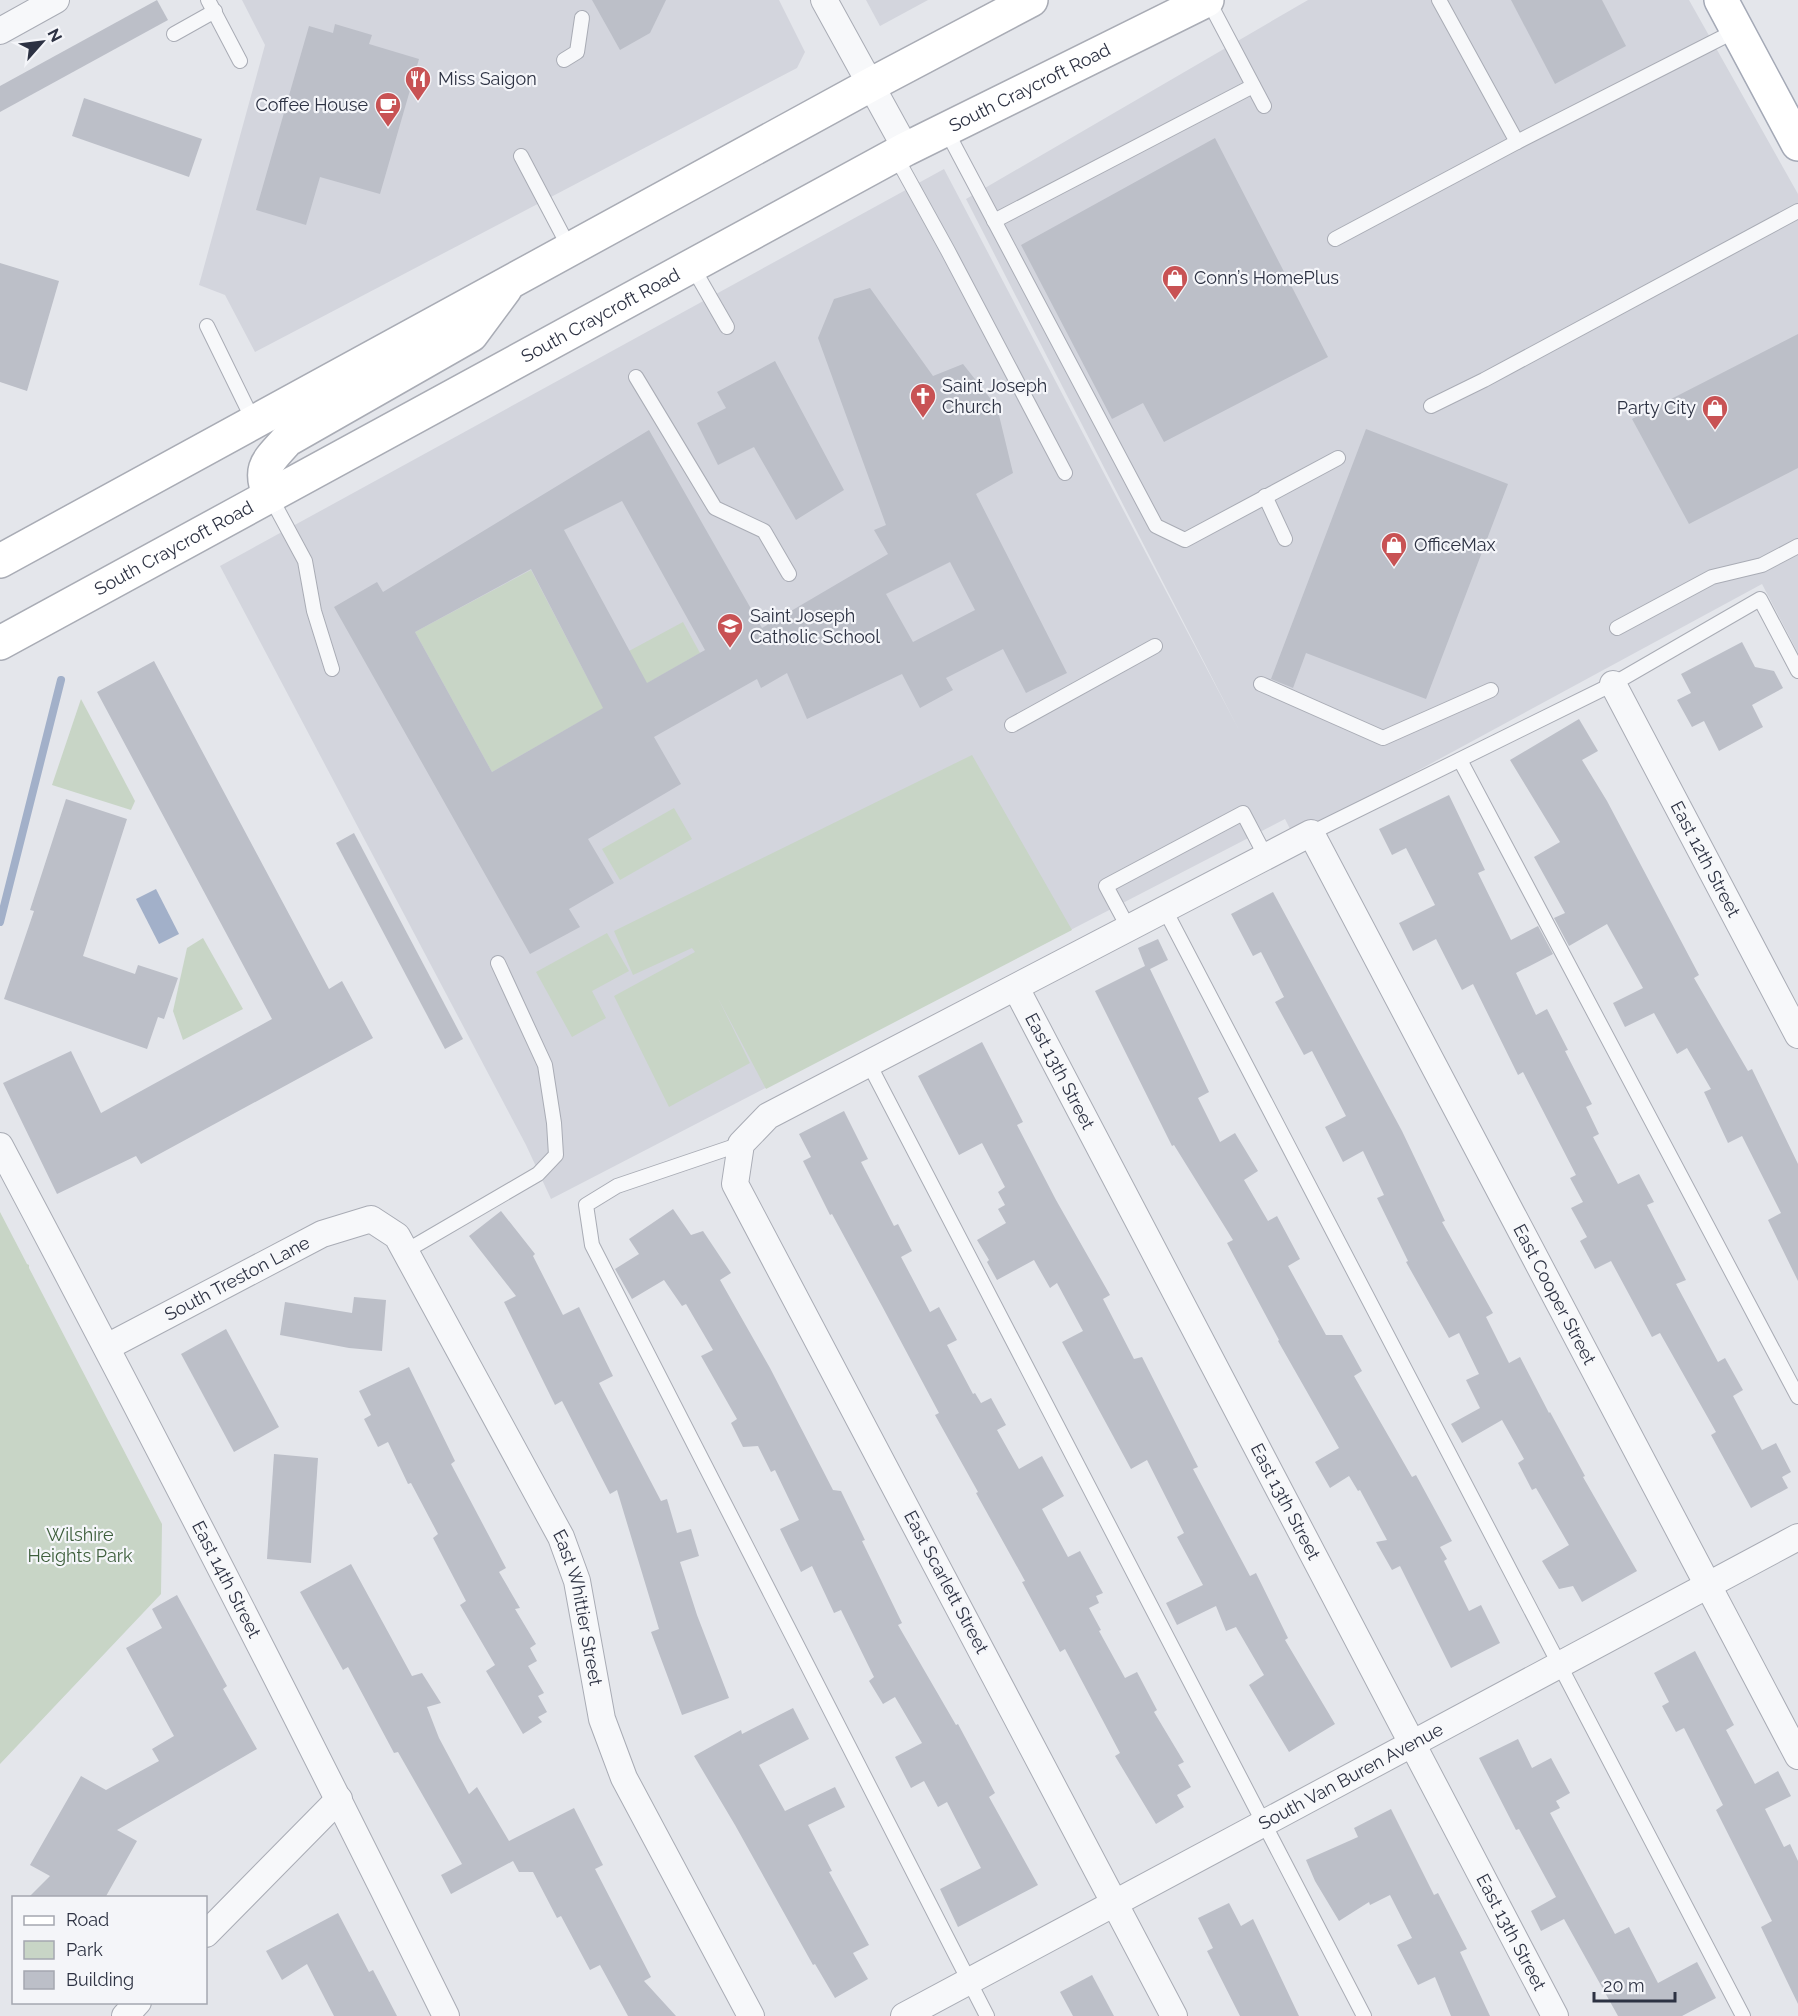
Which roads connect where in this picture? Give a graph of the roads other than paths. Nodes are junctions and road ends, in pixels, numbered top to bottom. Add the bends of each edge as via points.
1 (56, 0) edge
2 (824, 0) edge
3 (1031, 0) edge
4 (1208, 0) edge
5 (1439, 0) edge
6 (1721, 0) edge
7 (212, 6) edge
8 (582, 18) dead end
9 (1737, 30) junction
10 (0, 31) edge
11 (174, 34) dead end
12 (564, 60) dead end
13 (240, 61) dead end
14 (872, 84) junction
15 (1253, 86) junction
16 (1264, 106) dead end
17 (946, 130) junction
18 (1517, 142) junction
19 (1798, 144) edge
20 (901, 152) junction
21 (521, 156) dead end
22 (1798, 211) edge
23 (994, 221) junction
24 (1335, 239) dead end
25 (570, 249) junction
26 (692, 266) junction
27 (512, 281) junction
28 (207, 326) dead end
29 (727, 327) dead end
30 (636, 377) dead end
31 (1431, 406) dead end
32 (254, 422) junction
33 (1338, 458) dead end
34 (1065, 473) dead end
35 (270, 496) junction
36 (1265, 496) junction
37 (1286, 539) dead end
38 (1798, 546) edge
39 (0, 561) edge
40 (789, 574) dead end
41 (1617, 628) dead end
42 (0, 643) edge
43 (1155, 646) dead end
44 (332, 669) dead end
45 (1798, 671) edge
46 (1261, 684) dead end
47 (1613, 684) junction
48 (1491, 690) dead end
49 (1012, 725) dead end
50 (1460, 760) junction
51 (1311, 833) junction
52 (1266, 857) junction
53 (1165, 909) junction
54 (1129, 929) junction
55 (498, 963) dead end
56 (1016, 988) junction
57 (1798, 1035) edge
58 (869, 1064) junction
59 (741, 1144) junction
60 (0, 1146) edge
61 (371, 1219) joint
62 (406, 1251) junction
63 (107, 1347) junction
64 (1798, 1396) edge
65 (1798, 1537) edge
66 (1708, 1584) junction
67 (1560, 1665) junction
68 (1412, 1745) junction
69 (1798, 1756) edge
70 (339, 1799) junction
71 (1263, 1823) junction
72 (1115, 1902) junction
73 (207, 1933) edge
74 (968, 1981) junction
75 (136, 2004) edge
76 (125, 2016) edge
77 (446, 2016) edge
78 (751, 2016) edge
79 (904, 2016) edge
80 (987, 2016) edge
81 (1174, 2016) edge
82 (1364, 2016) edge
83 (1554, 2016) edge
84 (1743, 2016) edge

1 - 10 street
2 - 14 street
3 - 14 main road
4 - 15 lane
4 - 17 main road, South Craycroft Road
5 - 18 lane
6 - 9 main road
7 - 11 lane
7 - 13 lane
8 - 12 lane via 577,52
9 - 18 lane
9 - 19 main road
14 - 20 street
14 - 25 main road
15 - 16 lane
15 - 23 lane
17 - 20 main road, South Craycroft Road
17 - 23 lane
18 - 24 lane
20 - 26 main road, South Craycroft Road
20 - 34 lane
21 - 25 lane
22 - 31 lane
23 - 36 lane via 1156,526 1185,540
25 - 27 main road
26 - 29 lane
26 - 35 main road, South Craycroft Road
27 - 32 main road
27 - 35 main road via 471,335 287,440 267,463 263,481
28 - 32 lane
30 - 40 lane via 715,508 764,531
32 - 39 main road
33 - 36 lane
35 - 42 main road, South Craycroft Road
35 - 44 lane via 305,561 314,610
36 - 37 lane
38 - 41 lane via 1762,565 1712,577
43 - 49 lane
45 - 47 lane via 1760,599
46 - 48 lane via 1383,738
47 - 50 lane
47 - 57 street, East 12th Street
50 - 51 lane
50 - 64 lane
51 - 52 street
51 - 66 street, East Cooper Street
52 - 53 street
52 - 54 lane via 1243,813 1106,886
53 - 54 street
53 - 67 lane
54 - 56 street
55 - 62 lane via 545,1065 556,1155 538,1174
56 - 58 street
56 - 68 street, East 13th Street
58 - 59 street via 768,1116
58 - 71 lane
59 - 72 street, East Scarlett Street via 735,1184
59 - 74 lane via 617,1186 586,1205 592,1245
60 - 63 street, East 14th Street
61 - 62 street, East Whittier Street via 397,1236
61 - 63 street, South Treston Lane via 322,1234
62 - 78 street, East Whittier Street via 561,1537 577,1581 602,1719 624,1778
63 - 70 street, East 14th Street
65 - 66 street, South Van Buren Avenue
66 - 67 street, South Van Buren Avenue
66 - 69 street, East Cooper Street
67 - 68 street, South Van Buren Avenue
67 - 84 lane
68 - 71 street, South Van Buren Avenue
68 - 83 street, East 13th Street
70 - 73 street
70 - 77 street, East 14th Street
71 - 72 street, South Van Buren Avenue
71 - 82 lane
72 - 74 street, South Van Buren Avenue
72 - 81 street, East Scarlett Street
74 - 79 street, South Van Buren Avenue
74 - 80 lane
75 - 76 street

